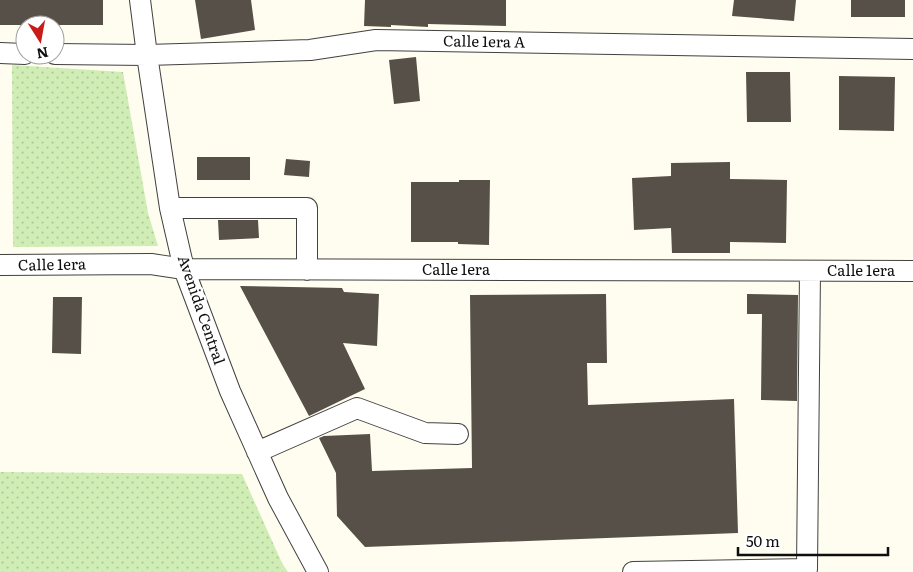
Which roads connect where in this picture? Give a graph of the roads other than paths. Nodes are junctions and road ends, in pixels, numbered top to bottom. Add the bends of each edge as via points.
1 (140, 0) edge
2 (913, 50) edge
3 (0, 54) edge
4 (15, 54) edge
5 (65, 54) edge
6 (147, 55) junction
7 (170, 208) junction
8 (0, 265) edge
9 (184, 269) junction
10 (307, 270) junction
11 (810, 271) junction
12 (913, 271) edge
13 (458, 434) dead end
14 (257, 452) junction
15 (318, 572) edge
16 (633, 572) edge

1 - 6 street, Avenida Central
2 - 6 street, Calle 1era A via 376,40 310,50
3 - 4 street
5 - 6 street, Calle 1era A
6 - 7 street, Avenida Central
7 - 9 street, Avenida Central
7 - 10 street via 307,208
8 - 9 street, Calle 1era via 150,264
9 - 10 street, Calle 1era
9 - 14 street, Avenida Central
10 - 11 street, Calle 1era
11 - 12 street, Calle 1era
11 - 16 street via 807,569
13 - 14 street via 425,433 357,408
14 - 15 street, Avenida Central

